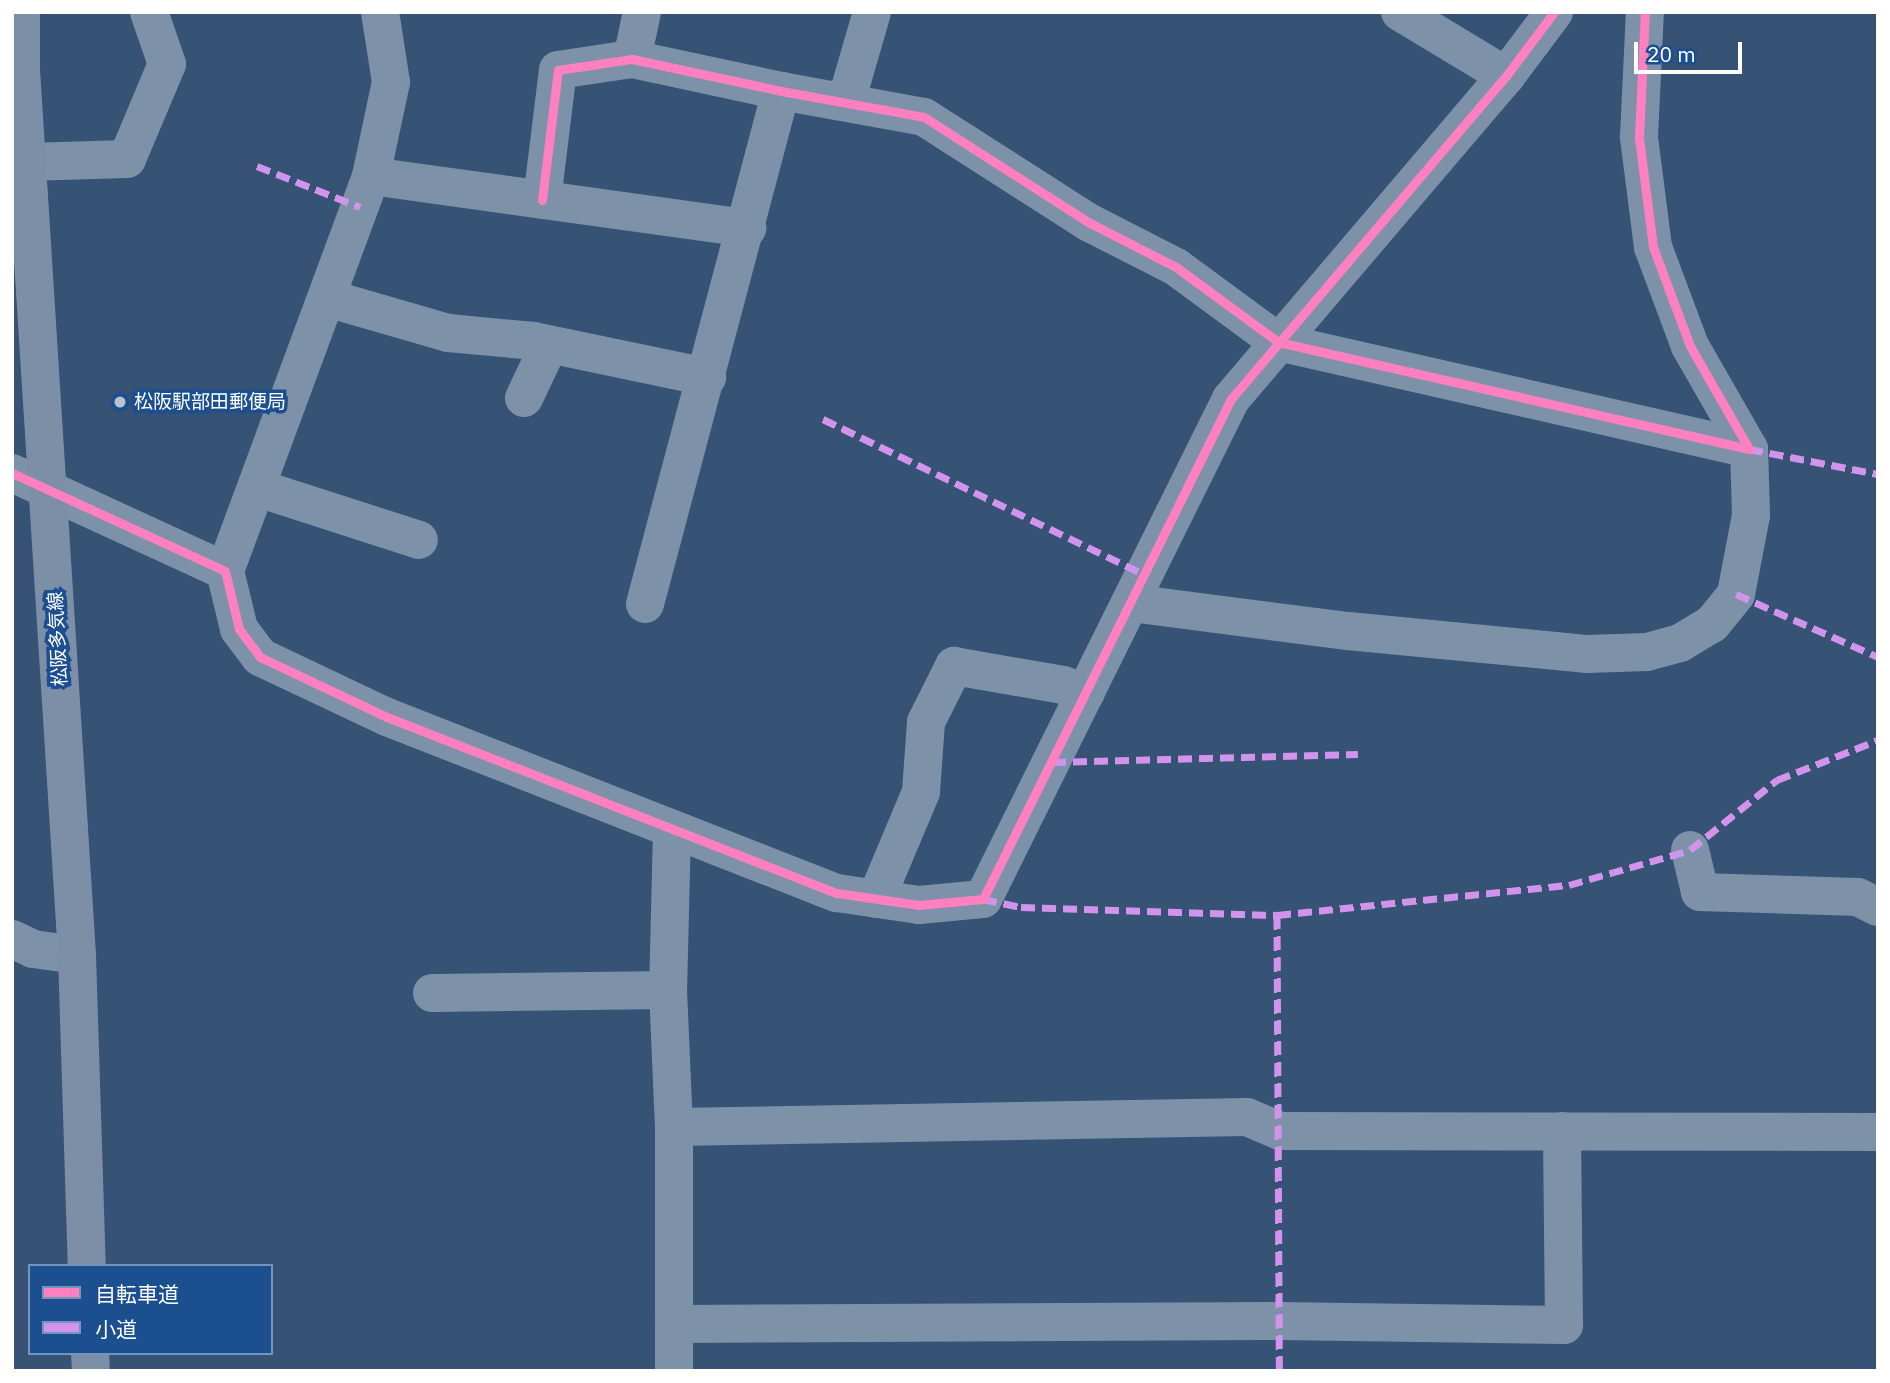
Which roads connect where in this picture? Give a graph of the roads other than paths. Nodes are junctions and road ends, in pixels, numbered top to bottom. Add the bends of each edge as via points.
1 (149, 12) edge
2 (380, 12) edge
3 (642, 12) edge
4 (872, 12) edge
5 (1399, 12) edge
6 (1554, 12) edge
7 (1645, 12) edge
8 (18, 31) edge
9 (632, 59) junction
10 (1506, 76) junction
11 (781, 92) junction
12 (846, 102) junction
13 (27, 162) junction
14 (371, 176) junction
15 (542, 200) junction
16 (747, 228) junction
17 (327, 298) junction
18 (1278, 342) junction
19 (549, 345) junction
20 (707, 377) junction
21 (524, 398) dead end
22 (1749, 449) junction
23 (12, 473) edge
24 (258, 488) junction
25 (49, 489) junction
26 (419, 540) dead end
27 (225, 571) junction
28 (1131, 603) junction
29 (645, 604) dead end
30 (1086, 693) junction
31 (672, 830) junction
32 (1690, 850) dead end
33 (876, 899) junction
34 (1878, 907) edge
35 (12, 939) edge
36 (77, 955) junction
37 (668, 990) junction
38 (432, 993) dead end
39 (674, 1127) junction
40 (1562, 1131) junction
41 (1878, 1132) edge
42 (87, 1264) edge
43 (674, 1324) junction
44 (674, 1371) edge

1 - 13 street via 167,64 127,159
2 - 14 street via 391,82
3 - 9 street
4 - 12 street
5 - 10 street
6 - 10 street
7 - 22 street via 1640,136 1653,247 1690,346
8 - 13 main road, 松阪多気線
9 - 11 street
9 - 15 street via 558,70
10 - 18 street
11 - 12 street
11 - 16 street
12 - 18 street via 924,117 1090,223 1176,267
13 - 25 main road, 松阪多気線
14 - 15 street
14 - 17 street
15 - 16 street
16 - 20 street
17 - 19 street via 448,333
17 - 24 street
18 - 22 street
18 - 28 street via 1231,399
19 - 20 street
19 - 21 street
20 - 29 street
22 - 28 street via 1751,515 1736,594 1712,624 1680,643 1647,652 1588,654 1348,631
23 - 25 street
24 - 26 street
24 - 27 street
25 - 27 street
25 - 36 main road, 松阪多気線
27 - 31 street via 239,629 260,657 387,717
28 - 30 street
30 - 33 street via 983,899 919,905
30 - 33 street via 954,666 926,722 921,792
31 - 33 street via 836,893
31 - 37 street
32 - 34 street via 1700,892 1858,897
35 - 36 street via 33,949
36 - 42 main road, 松阪多気線
37 - 38 street
37 - 39 street
39 - 40 street via 1247,1117 1280,1131
39 - 43 street
40 - 41 street
40 - 43 street via 1564,1325 1279,1321
43 - 44 street

